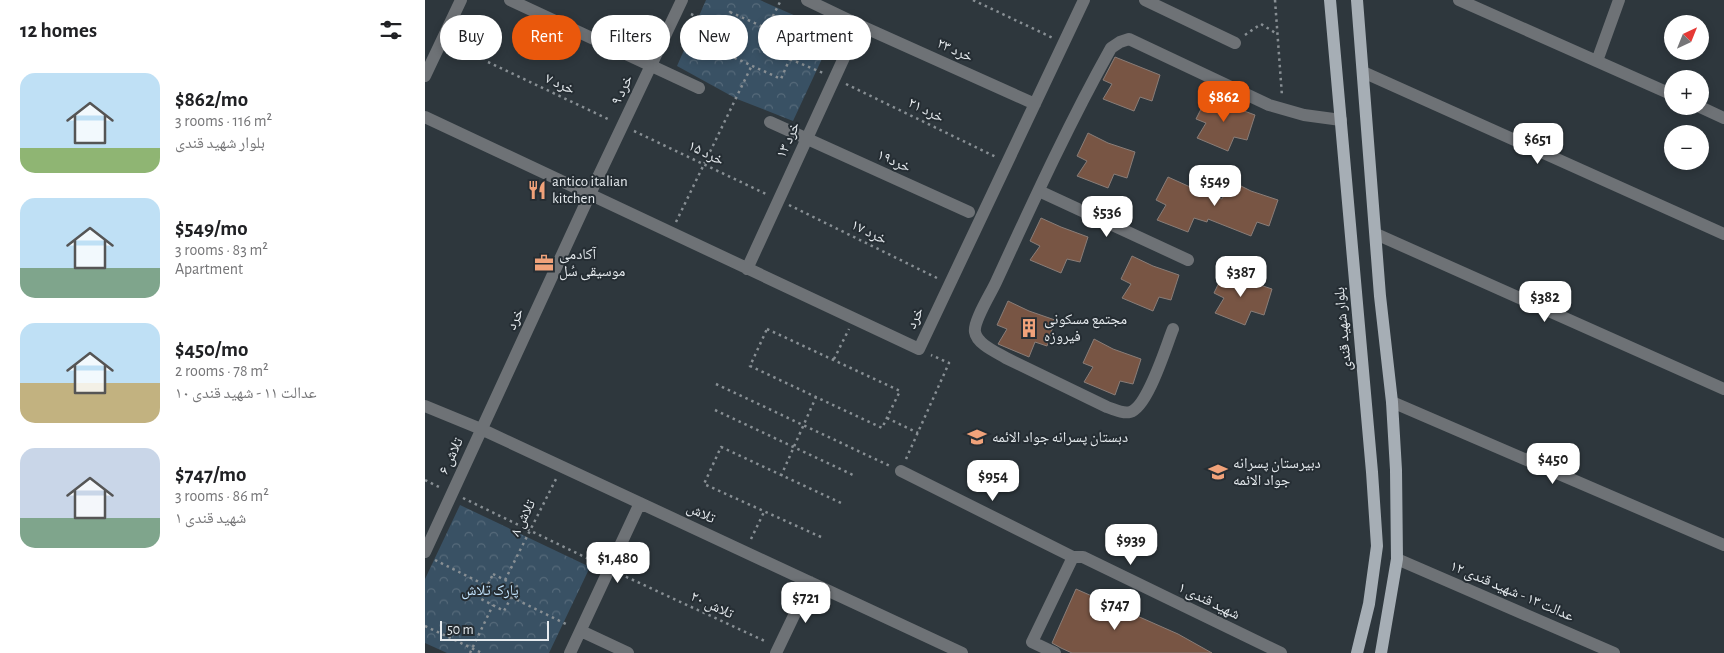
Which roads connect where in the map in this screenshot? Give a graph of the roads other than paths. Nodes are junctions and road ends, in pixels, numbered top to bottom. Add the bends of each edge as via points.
1 (461, 0) edge
2 (510, 0) edge
3 (807, 0) edge
4 (1084, 0) edge
5 (1145, 0) edge
6 (1330, 0) edge
7 (1357, 0) edge
8 (1459, 0) edge
9 (1619, 0) edge
10 (681, 4) edge
11 (838, 15) edge
12 (871, 30) edge
13 (1235, 43) road end
14 (842, 60) edge
15 (1597, 60) junction
16 (651, 65) junction
17 (1363, 72) junction
18 (425, 76) edge
19 (699, 88) dead end
20 (1664, 91) edge
21 (1035, 104) junction
22 (1709, 111) edge
23 (425, 116) edge
24 (1724, 118) edge
25 (1341, 120) junction
26 (770, 122) dead end
27 (806, 140) junction
28 (1039, 191) junction
29 (590, 194) junction
30 (969, 212) dead end
31 (1376, 234) junction
32 (1724, 234) edge
33 (1188, 260) dead end
34 (747, 268) junction
35 (1380, 296) junction
36 (1358, 306) junction
37 (1173, 329) dead end
38 (1386, 346) junction
39 (1361, 347) junction
40 (1724, 389) edge
41 (1392, 402) junction
42 (425, 406) edge
43 (481, 429) junction
44 (901, 471) road end
45 (640, 503) junction
46 (1724, 545) edge
47 (429, 556) edge
48 (1073, 557) junction
49 (1397, 560) junction
50 (810, 582) junction
51 (581, 631) junction
52 (778, 650) edge
53 (570, 653) edge
54 (628, 653) edge
55 (962, 653) edge
56 (1055, 653) edge
57 (1281, 653) edge
58 (1357, 653) edge
59 (1381, 653) edge
60 (1614, 653) edge

1 - 18 street
2 - 16 street
3 - 11 street, خرد ۲۳
4 - 21 street, خرد
5 - 13 street
6 - 25 main road, بلوار شهید قندی
7 - 17 main road
8 - 15 street
9 - 15 street
10 - 16 street, خرد ۹
12 - 21 street, خرد ۲۳
14 - 27 street, خرد ۱۳
15 - 20 street
16 - 19 street
16 - 29 street, خرد ۹
17 - 31 main road
17 - 32 street
21 - 34 street, خرد via 919,349
22 - 24 street
23 - 29 street, خرد
25 - 28 street via 1269,105 1129,39 1111,48
25 - 36 main road, بلوار شهید قندی
26 - 27 street, خرد۱۹
27 - 30 street, خرد۱۹
27 - 34 street, خرد ۱۳
28 - 33 street
28 - 37 street via 975,325 976,337 1006,358 1107,407 1129,412 1142,402 1149,391
29 - 34 street, خرد
29 - 43 street, خرد
31 - 35 main road
31 - 40 street
35 - 36 main road via 1376,308 1369,311
35 - 38 main road
36 - 39 main road, بلوار شهید قندی
38 - 39 main road via 1382,341 1370,338
38 - 41 main road
39 - 58 main road, بلوار شهید قندی via 1377,546 1369,604
41 - 46 street
41 - 49 main road
42 - 43 street, تلاش
43 - 45 street, تلاش
43 - 47 street, تلاش ۶ via 452,493
44 - 48 street, شهيد قندی ۱
45 - 50 street, تلاش
45 - 51 street
48 - 56 street via 1032,642
48 - 57 street, شهيد قندی ۱ via 1083,557
49 - 59 main road
49 - 60 street, عدالت ۱۳ - شهید قندی ۱۲
50 - 52 street
50 - 55 street, تلاش
51 - 53 street
51 - 54 street

